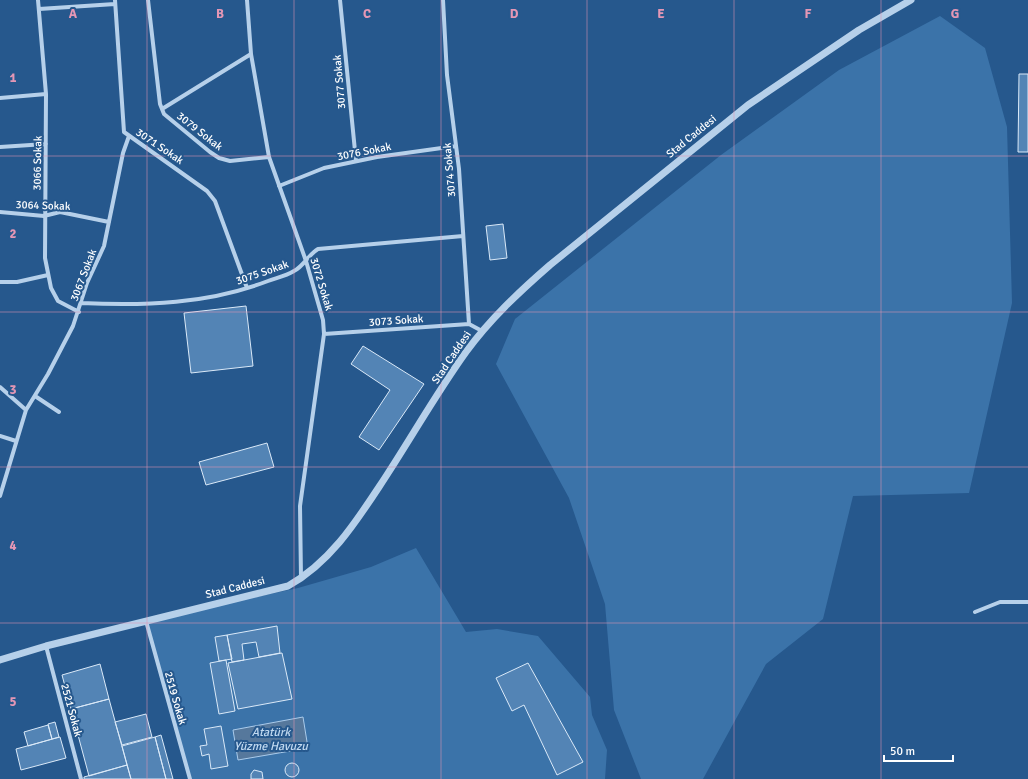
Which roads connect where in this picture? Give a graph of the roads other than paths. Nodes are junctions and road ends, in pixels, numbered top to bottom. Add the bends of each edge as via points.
1 (38, 0) edge
2 (148, 0) edge
3 (247, 0) edge
4 (340, 0) edge
5 (443, 0) edge
6 (911, 0) edge
7 (115, 2) edge
8 (39, 9) junction
9 (252, 54) junction
10 (46, 94) junction
11 (0, 98) edge
12 (162, 109) junction
13 (129, 136) junction
14 (46, 144) junction
15 (456, 146) junction
16 (0, 147) edge
17 (269, 157) junction
18 (356, 161) junction
19 (280, 186) junction
20 (0, 212) edge
21 (44, 216) junction
22 (109, 222) junction
23 (464, 236) junction
24 (306, 261) junction
25 (48, 275) junction
26 (0, 282) edge
27 (247, 288) junction
28 (81, 303) junction
29 (79, 312) junction
30 (469, 324) junction
31 (482, 331) junction
32 (324, 334) junction
33 (0, 387) edge
34 (35, 396) junction
35 (26, 410) junction
36 (59, 412) dead end
37 (0, 436) edge
38 (16, 441) junction
39 (2, 486) edge
40 (0, 496) edge
41 (301, 578) junction
42 (1028, 602) edge
43 (975, 612) dead end
44 (146, 621) junction
45 (46, 646) junction
46 (0, 660) edge
47 (81, 779) edge
48 (190, 779) edge

1 - 8 street, 3066 Sokak
2 - 12 street, 3079 Sokak
3 - 9 street, 3072 Sokak
4 - 18 street, 3077 Sokak
5 - 15 street, 3074 Sokak via 447,75
6 - 31 street, Stad Caddesi via 859,30 748,105 550,265 495,315
7 - 8 street
7 - 13 street, 3071 Sokak via 124,132
8 - 10 street, 3066 Sokak
9 - 12 street
9 - 17 street, 3072 Sokak
10 - 11 street
10 - 14 street, 3066 Sokak
12 - 17 street, 3079 Sokak via 170,119 220,158 230,161
13 - 22 street, 3067 Sokak
13 - 27 street, 3071 Sokak via 208,191 215,202
14 - 16 street
14 - 21 street, 3066 Sokak
15 - 18 street, 3076 Sokak
15 - 23 street, 3074 Sokak
17 - 19 street, 3072 Sokak
18 - 19 street, 3076 Sokak via 324,168
19 - 24 street, 3072 Sokak
20 - 21 street, 3064 Sokak
21 - 22 street, 3064 Sokak via 60,212
21 - 25 street, 3066 Sokak via 44,258
22 - 28 street, 3067 Sokak via 104,246
23 - 24 street, 3075 Sokak via 318,249
23 - 30 street, 3074 Sokak
24 - 27 street, 3075 Sokak via 294,271
24 - 32 street, 3072 Sokak via 323,320
25 - 26 street via 17,282
25 - 29 street, 3066 Sokak via 58,301
27 - 28 street, 3075 Sokak via 209,298 174,302
28 - 29 street, 3067 Sokak
29 - 34 street, 3067 Sokak
30 - 31 street
30 - 32 street, 3073 Sokak
31 - 41 street, Stad Caddesi via 343,538 319,565
32 - 41 street, 3072 Sokak via 300,506
33 - 35 street
34 - 35 street, 3067 Sokak
34 - 36 street
35 - 38 street, 3067 Sokak
37 - 38 street
38 - 39 street, 3067 Sokak
39 - 40 street, 3067 Sokak
41 - 44 street, Stad Caddesi via 288,586
42 - 43 street via 1000,602
44 - 45 street, Stad Caddesi
44 - 48 street, 2519 Sokak
45 - 46 street, Stad Caddesi
45 - 47 street, 2521 Sokak

